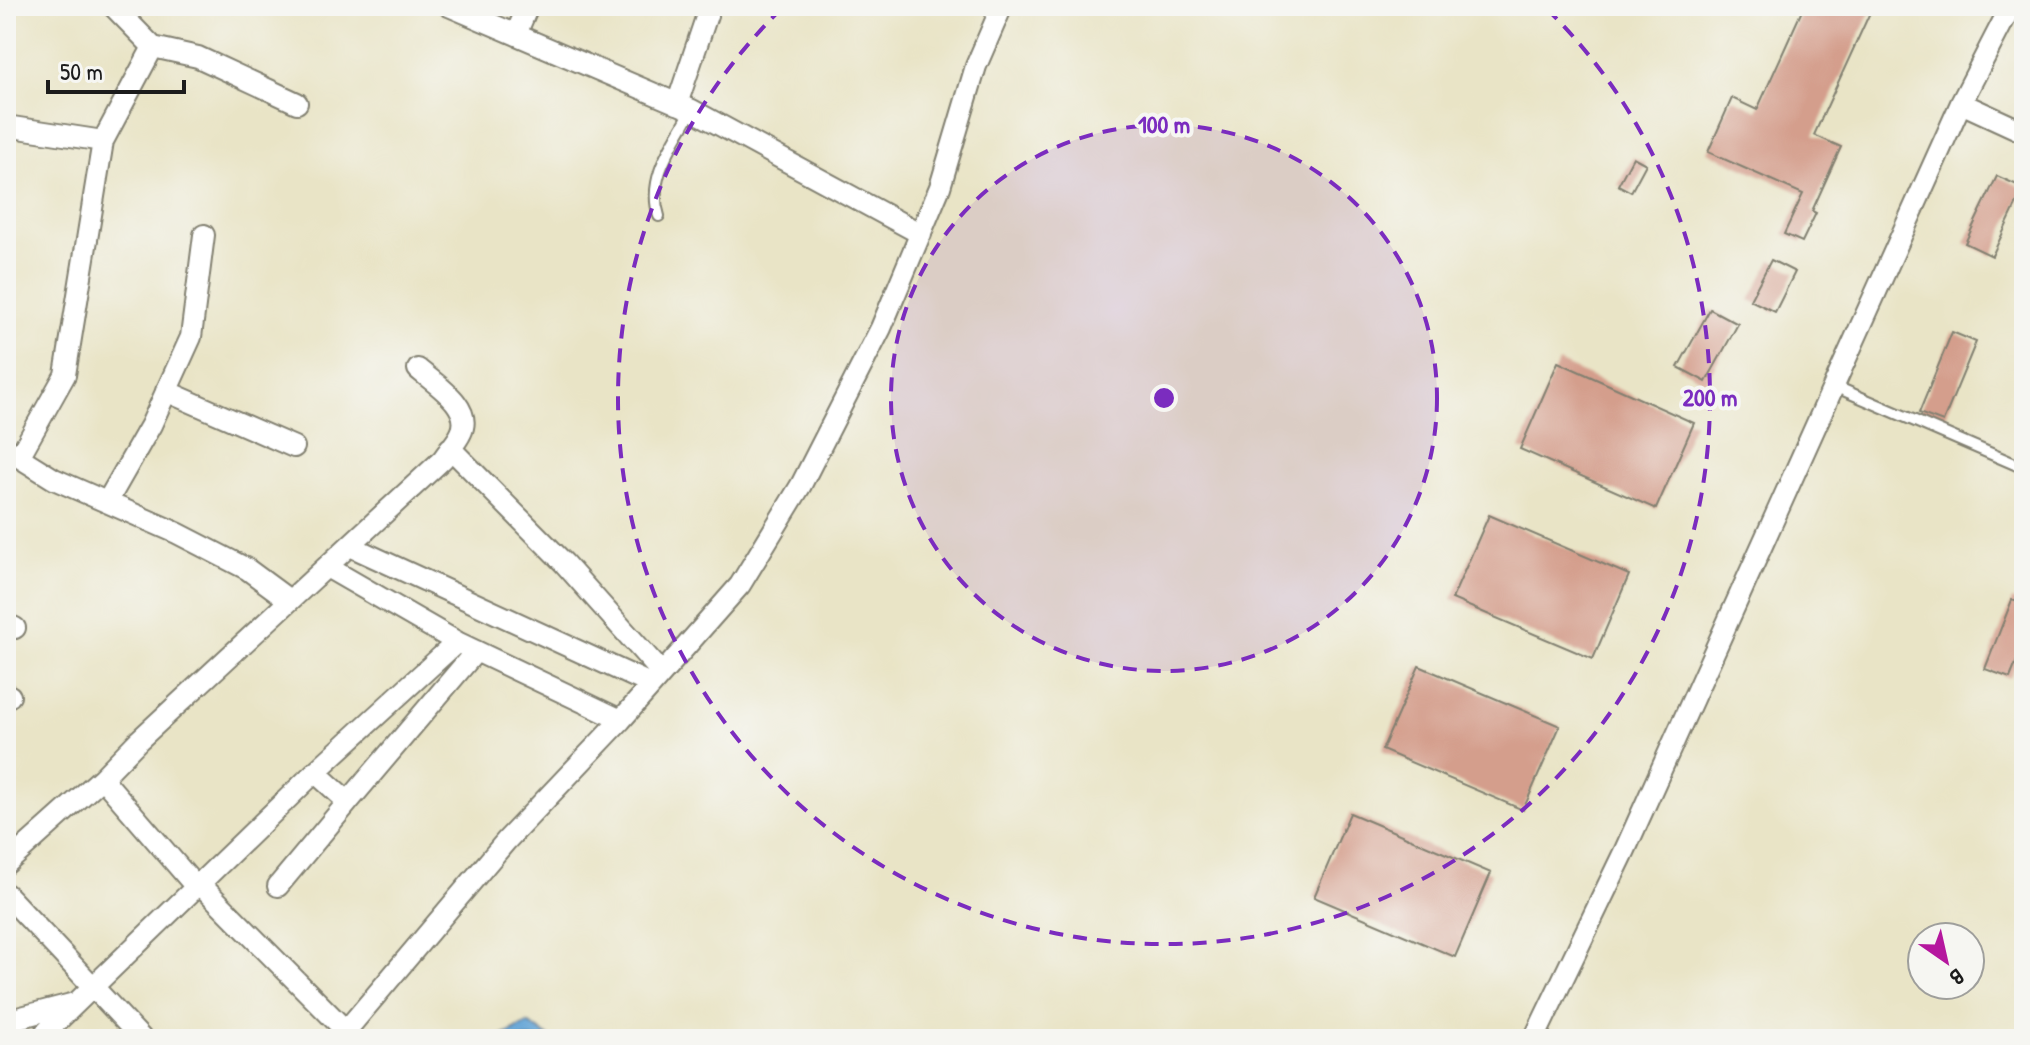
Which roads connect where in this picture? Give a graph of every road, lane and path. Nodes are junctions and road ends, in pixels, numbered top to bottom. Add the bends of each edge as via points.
1 (113, 6) edge
2 (449, 6) edge
3 (528, 6) edge
4 (710, 6) edge
5 (1002, 6) edge
6 (2011, 6) edge
7 (516, 34) junction
8 (153, 47) junction
9 (297, 103) dead end
10 (1961, 103) junction
11 (684, 107) junction
12 (6, 126) edge
13 (2024, 132) edge
14 (103, 141) junction
15 (659, 216) dead end
16 (921, 234) junction
17 (204, 235) dead end
18 (418, 369) dead end
19 (1834, 386) junction
20 (166, 391) junction
21 (294, 447) dead end
22 (450, 448) junction
23 (13, 453) edge
24 (2024, 468) edge
25 (107, 502) junction
26 (350, 546) junction
27 (327, 567) junction
28 (289, 600) junction
29 (467, 647) junction
30 (656, 678) junction
31 (621, 720) junction
32 (315, 772) junction
33 (102, 778) junction
34 (348, 802) junction
35 (6, 864) edge
36 (198, 886) junction
37 (278, 886) dead end
38 (6, 894) edge
39 (92, 987) junction
40 (75, 1003) junction
41 (6, 1021) edge
42 (343, 1035) edge
43 (39, 1039) edge
44 (142, 1039) edge
45 (1534, 1039) edge

1 - 8 street
2 - 7 street
3 - 7 street
4 - 11 street
5 - 16 street via 976,66
6 - 10 street
7 - 11 street
8 - 9 street via 198,57
8 - 14 street
10 - 13 street
10 - 19 street
11 - 15 lane via 658,174
11 - 16 street
12 - 14 street
14 - 23 street via 65,375
16 - 30 street via 881,328 801,485 740,585
17 - 20 street via 191,337
18 - 22 street via 463,410 461,433
19 - 24 lane
19 - 45 street
20 - 21 street
20 - 25 street
22 - 26 street
22 - 30 street via 564,563
23 - 25 street via 54,479
25 - 28 street via 247,569
26 - 27 street
26 - 30 street
27 - 28 street
27 - 29 street
28 - 33 street
29 - 31 street
29 - 32 street
29 - 34 street
30 - 31 street
31 - 42 street via 506,841
32 - 34 street
32 - 36 street
33 - 35 street
33 - 36 street
34 - 37 street
36 - 39 street
36 - 42 street
38 - 39 street
39 - 40 street
39 - 44 street
40 - 41 street
40 - 43 street

